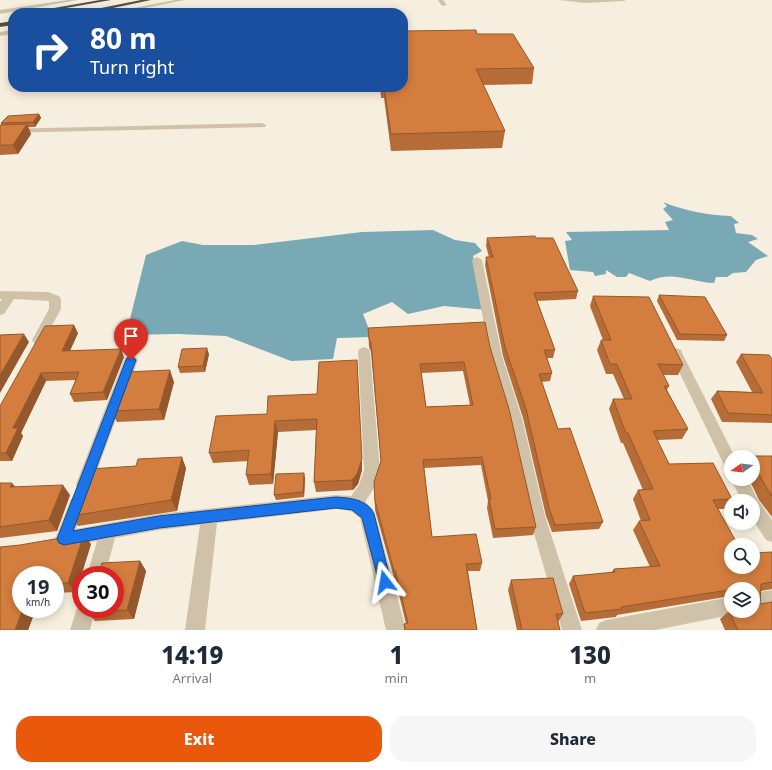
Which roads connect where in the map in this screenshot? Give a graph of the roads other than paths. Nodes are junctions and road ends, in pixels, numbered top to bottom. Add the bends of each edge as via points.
1 (76, 0) edge
2 (109, 0) edge
3 (149, 0) edge
4 (183, 0) edge
5 (440, 0) edge
6 (561, 0) edge
7 (618, 0) edge
8 (624, 0) edge
9 (444, 5) dead end
10 (25, 8) edge
11 (59, 8) edge
12 (101, 8) edge
13 (139, 8) edge
14 (262, 125) dead end
15 (0, 131) edge
16 (477, 260) dead end
17 (6, 295) edge
18 (0, 311) edge
19 (671, 344) edge
20 (364, 352) dead end
21 (30, 354) edge
22 (131, 360) dead end
23 (724, 450) edge
24 (354, 504) junction
25 (210, 516) junction
26 (760, 516) edge
27 (109, 531) junction
28 (772, 534) edge
29 (99, 566) edge
30 (772, 599) edge
31 (760, 601) edge
32 (724, 607) edge
33 (83, 618) edge
34 (80, 630) edge
35 (195, 630) edge
36 (396, 630) edge
37 (572, 630) edge
38 (606, 630) edge

1 - 10 street
2 - 11 highway
3 - 12 highway
4 - 13 street
5 - 9 street
6 - 7 street
7 - 8 street
14 - 15 street
16 - 37 street via 496,356 515,418 537,516
17 - 18 street
17 - 21 street via 48,296 55,299 55,309
19 - 23 street
20 - 24 street via 372,470 366,488
22 - 27 street via 57,540
24 - 25 street via 336,502
24 - 36 street via 368,514
25 - 27 street
25 - 35 street
26 - 28 street
27 - 29 street
30 - 31 street
32 - 38 street
33 - 34 street

